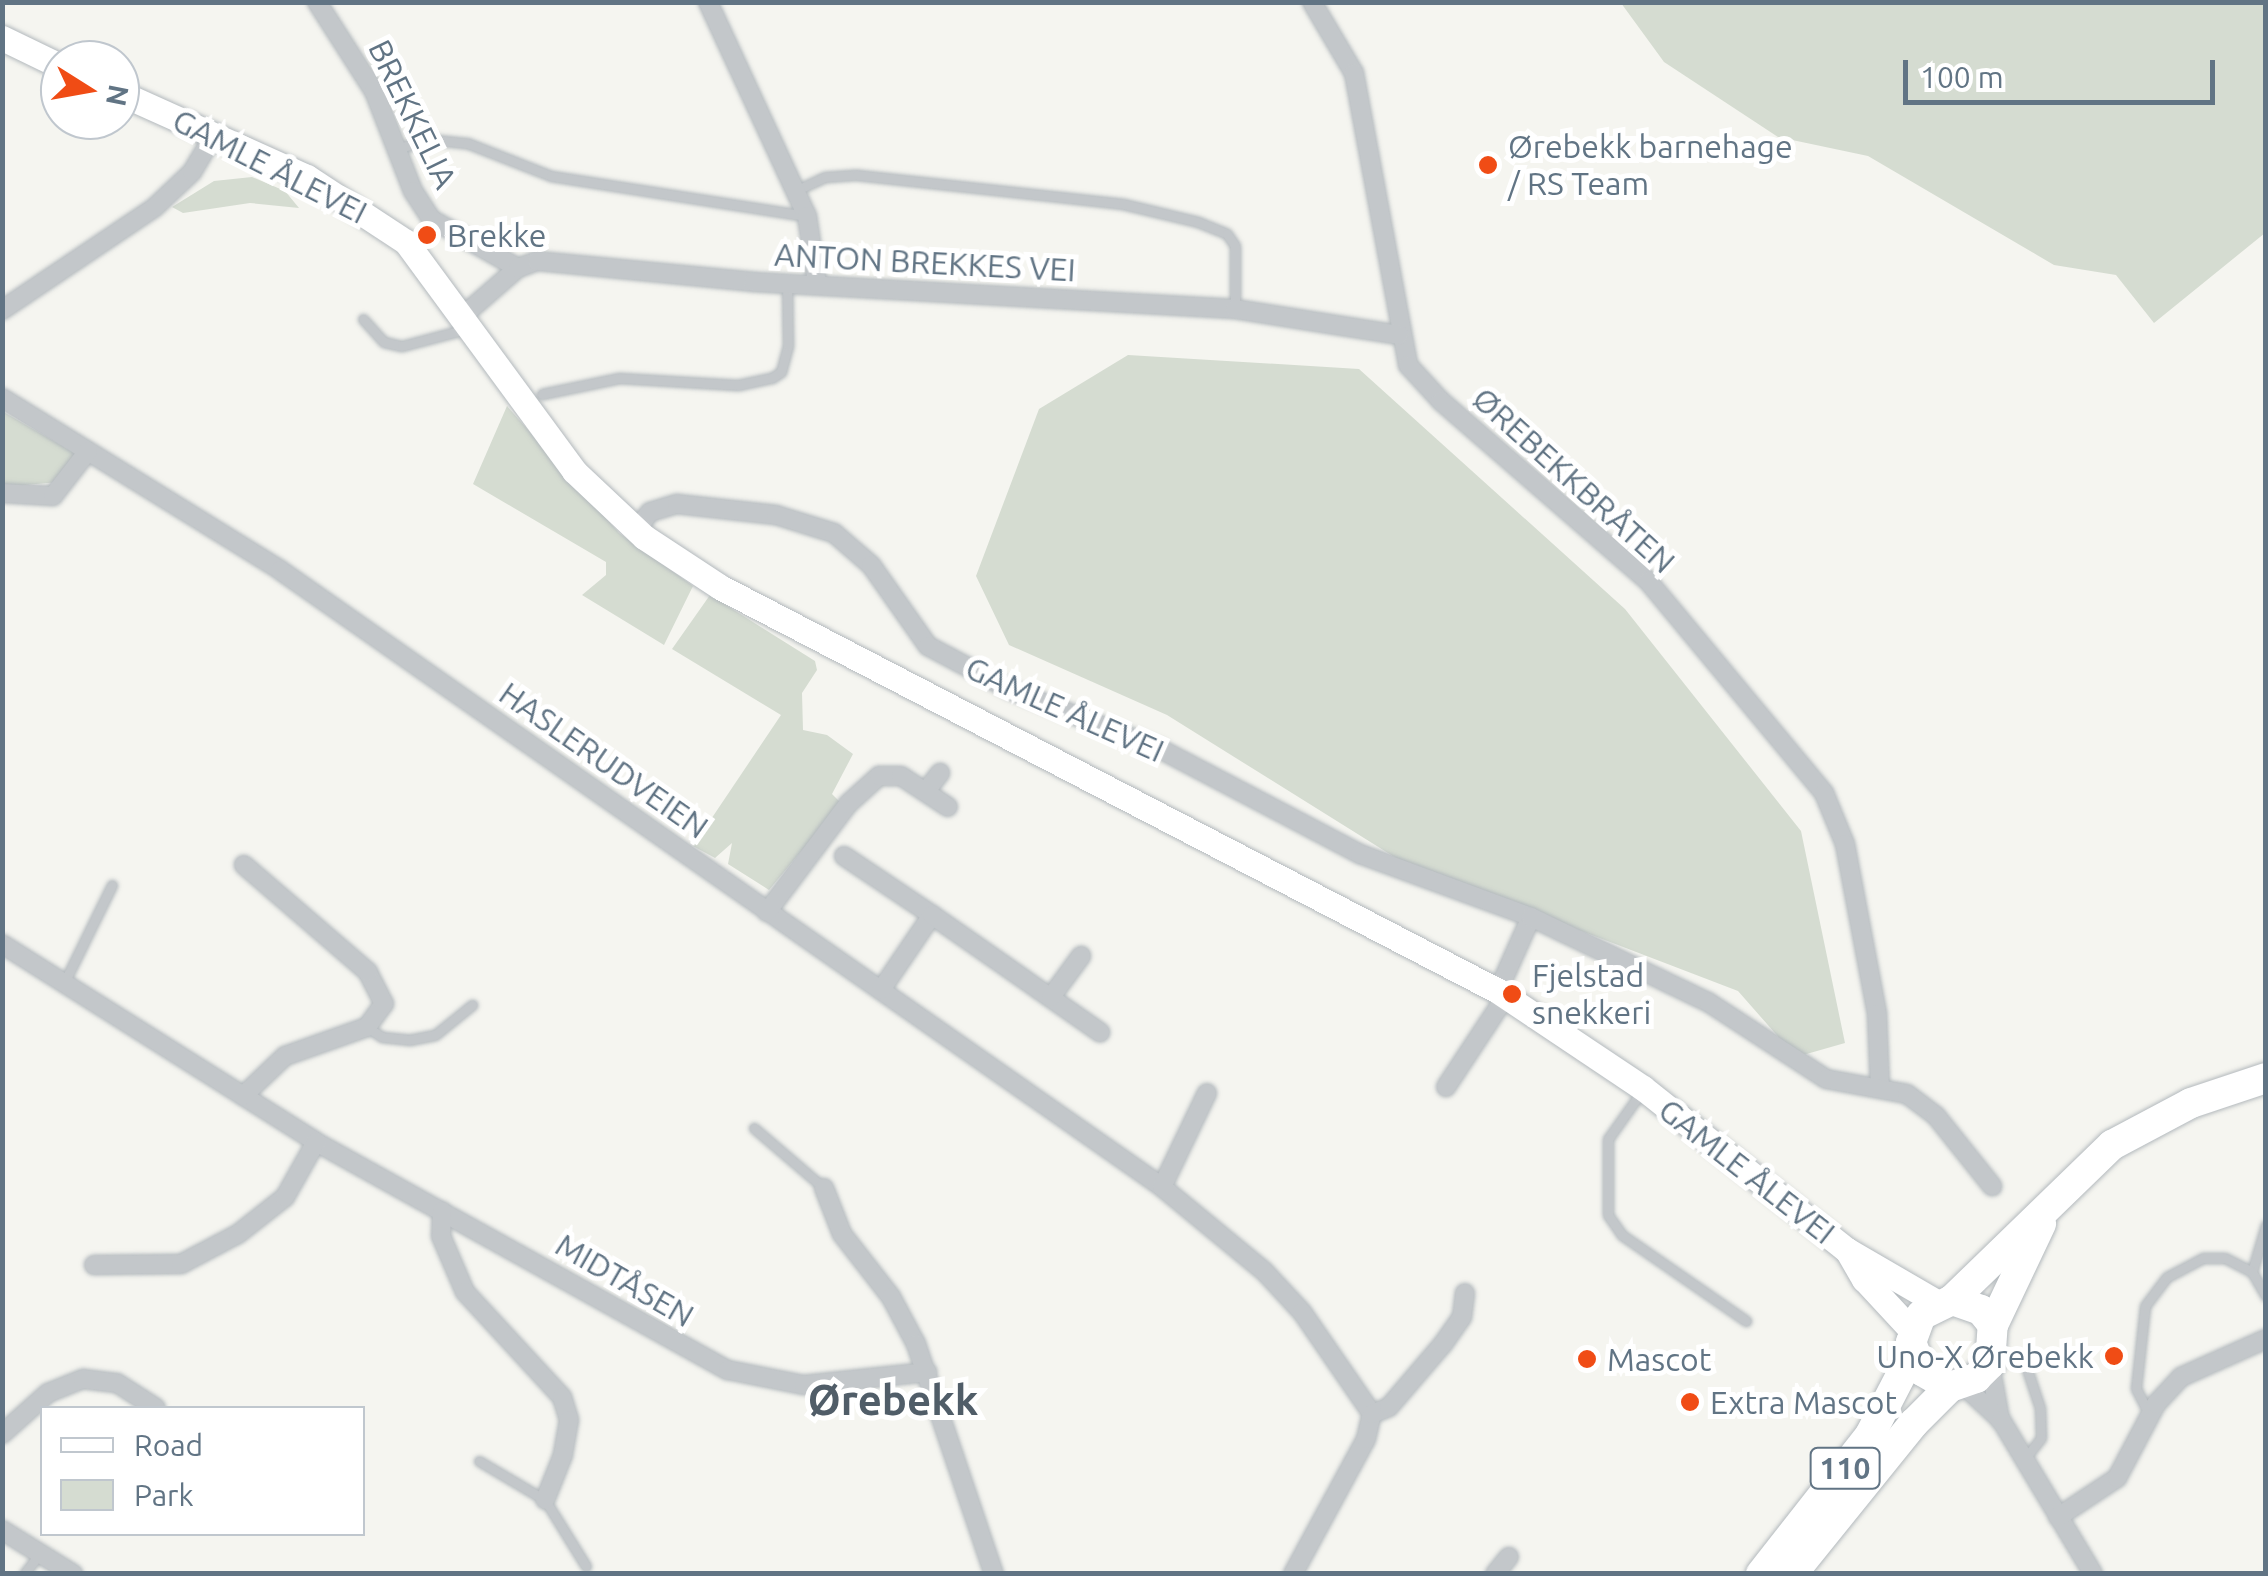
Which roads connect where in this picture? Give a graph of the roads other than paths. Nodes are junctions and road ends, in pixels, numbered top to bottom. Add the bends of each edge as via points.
1 (317, 2) edge
2 (708, 2) edge
3 (1312, 2) edge
4 (2, 38) edge
5 (40, 56) edge
6 (140, 102) edge
7 (214, 134) junction
8 (397, 148) junction
9 (797, 190) junction
10 (808, 216) junction
11 (518, 268) junction
12 (787, 283) junction
13 (817, 283) junction
14 (1235, 309) junction
15 (2, 310) edge
16 (363, 319) dead end
17 (469, 320) junction
18 (1399, 335) junction
19 (542, 394) dead end
20 (2, 398) edge
21 (88, 451) junction
22 (2, 493) edge
23 (636, 530) junction
24 (940, 773) dead end
25 (926, 790) junction
26 (948, 807) dead end
27 (844, 856) dead end
28 (244, 865) dead end
29 (112, 885) dead end
30 (768, 912) junction
31 (932, 915) junction
32 (1530, 916) junction
33 (2, 944) edge
34 (1081, 956) dead end
35 (64, 983) junction
36 (881, 990) junction
37 (1502, 993) junction
38 (1050, 998) junction
39 (472, 1006) dead end
40 (367, 1027) junction
41 (1100, 1032) dead end
42 (2266, 1078) edge
43 (1446, 1087) dead end
44 (1644, 1088) junction
45 (1880, 1088) junction
46 (1207, 1093) dead end
47 (243, 1096) junction
48 (754, 1128) dead end
49 (316, 1142) junction
50 (1162, 1186) junction
51 (1992, 1186) dead end
52 (824, 1188) joint
53 (2051, 1204) junction
54 (442, 1211) junction
55 (2266, 1225) edge
56 (1848, 1250) junction
57 (94, 1265) dead end
58 (2252, 1272) junction
59 (1465, 1293) dead end
60 (2266, 1296) edge
61 (1945, 1301) junction
62 (1746, 1320) dead end
63 (1993, 1325) junction
64 (2266, 1339) edge
65 (1913, 1342) junction
66 (2024, 1360) dead end
67 (1990, 1364) junction
68 (927, 1372) junction
69 (1956, 1385) junction
70 (153, 1406) edge
71 (1372, 1414) junction
72 (2150, 1416) junction
73 (2000, 1420) junction
74 (2, 1434) edge
75 (2024, 1460) junction
76 (479, 1461) dead end
77 (545, 1500) junction
78 (2058, 1517) junction
79 (2, 1530) edge
80 (41, 1553) junction
81 (1509, 1557) dead end
82 (586, 1566) dead end
83 (24, 1574) edge
84 (73, 1574) edge
85 (994, 1574) edge
86 (1293, 1574) edge
87 (1496, 1574) edge
88 (1761, 1574) edge
89 (1792, 1574) edge
90 (2093, 1574) edge

1 - 8 street, BREKKELIA via 374,91
2 - 9 street
3 - 18 street, ØREBEKKBRÅTEN via 1354,73 1392,259
4 - 5 main road
6 - 7 main road, GAMLE ÅLEVEI
7 - 15 street via 192,172 155,207
7 - 17 main road, GAMLE ÅLEVEI via 374,216 406,242
8 - 10 lane via 436,140 467,143 551,176
8 - 11 street, BREKKELIA via 431,219
9 - 10 street
9 - 14 lane via 825,177 857,175 1123,204 1198,222 1227,234 1235,246
10 - 13 street
11 - 12 street, ANTON BREKKES VEI via 537,261
11 - 17 street
12 - 13 street, ANTON BREKKES VEI
12 - 19 lane via 788,346 782,372 772,378 738,385 619,378
13 - 14 street, ANTON BREKKES VEI
14 - 18 street, ANTON BREKKES VEI
16 - 17 lane via 384,342 402,346 444,339
17 - 23 main road, GAMLE ÅLEVEI via 574,471
18 - 45 street, ØREBEKKBRÅTEN via 1408,364 1440,401 1648,581 1824,793 1846,844 1877,1014
20 - 21 street, HASLERUDVEIEN
21 - 22 street via 53,496
21 - 30 street, HASLERUDVEIEN via 280,570
23 - 32 street, GAMLE ÅLEVEI via 650,512 677,504 811,522 871,565 928,646 1011,690 1160,750 1360,854
23 - 37 main road, GAMLE ÅLEVEI via 720,587
24 - 25 street
25 - 26 street
25 - 30 street via 889,774 866,785
27 - 31 street
28 - 40 street via 368,972 384,1004
29 - 35 lane
30 - 36 street, HASLERUDVEIEN
31 - 36 street
31 - 38 street
32 - 37 street
32 - 45 street, GAMLE ÅLEVEI via 1708,1002 1826,1079
33 - 35 street, MIDTÅSEN
34 - 38 street
35 - 47 street, MIDTÅSEN
36 - 50 street, HASLERUDVEIEN
37 - 43 street
37 - 44 main road, GAMLE ÅLEVEI
38 - 41 street
39 - 40 lane via 435,1035 382,1037
40 - 47 street via 284,1056
42 - 53 highway, 110 via 2149,1122 2088,1164
44 - 56 main road, GAMLE ÅLEVEI
44 - 62 lane via 1608,1139 1608,1215 1622,1235
45 - 51 street, GAMLE ÅLEVEI via 1907,1094 1936,1116
46 - 50 street
47 - 49 street, MIDTÅSEN
48 - 52 lane
49 - 54 street, MIDTÅSEN
49 - 57 street via 285,1197 238,1234 181,1264
50 - 71 street, HASLERUDVEIEN via 1264,1270 1302,1312
52 - 68 street via 842,1234 891,1298
53 - 61 highway, 110
53 - 63 highway, 110
54 - 68 street, MIDTÅSEN via 728,1370 804,1385
54 - 77 street via 441,1236 465,1292 562,1397 568,1420 564,1455
55 - 58 lane
56 - 61 main road, GAMLE ÅLEVEI
56 - 65 main road, GAMLE ÅLEVEI
58 - 60 lane
58 - 72 lane via 2224,1258 2203,1258 2155,1290 2145,1306 2136,1388
59 - 71 street via 1462,1316 1443,1344 1388,1407
61 - 63 highway via 1981,1310
61 - 65 highway, 110 via 1921,1315
63 - 67 highway, 110
64 - 72 street via 2194,1368
65 - 69 highway via 1922,1370
65 - 88 highway, 110 via 1870,1435
66 - 75 lane via 2040,1408 2041,1438
67 - 69 highway, 110
67 - 73 street
68 - 85 street
69 - 73 street
69 - 89 highway, 110
70 - 74 street via 118,1383 84,1378 48,1393
71 - 86 street via 1366,1439
72 - 78 street via 2117,1478
73 - 75 street
75 - 78 street
76 - 77 lane
77 - 82 lane
78 - 90 street
79 - 80 street
80 - 83 lane
80 - 84 street
81 - 87 street

